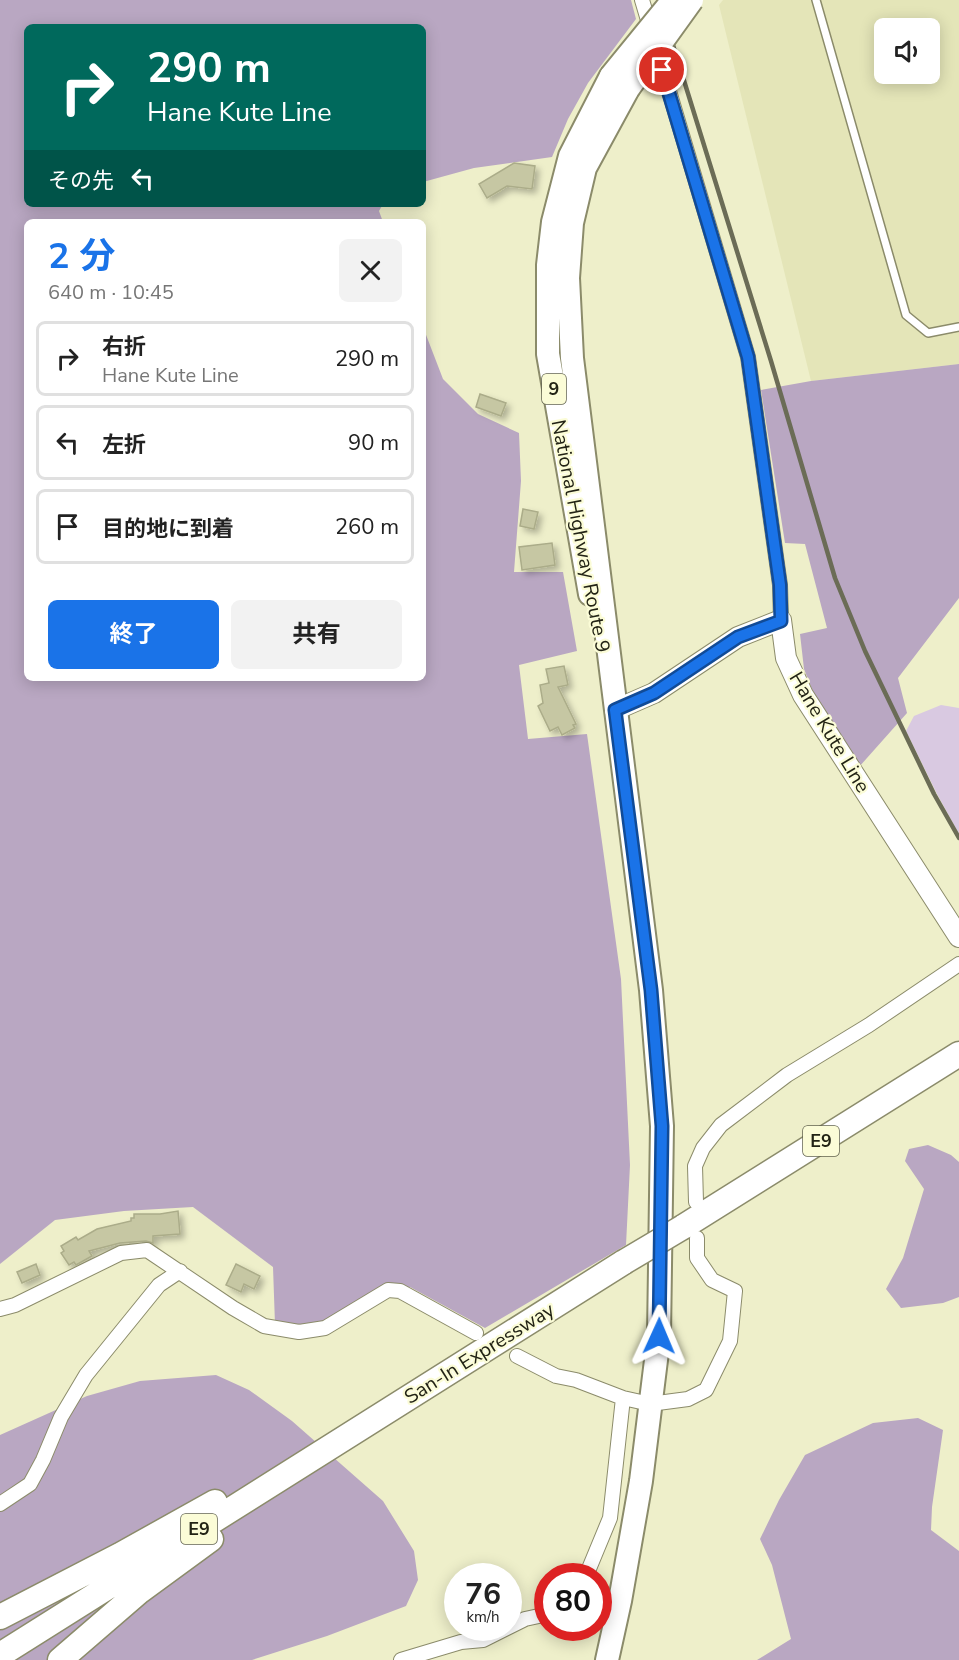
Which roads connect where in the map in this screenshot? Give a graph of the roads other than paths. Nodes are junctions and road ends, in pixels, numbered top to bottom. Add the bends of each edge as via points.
1 (642, 0) edge
2 (673, 0) edge
3 (692, 0) edge
4 (816, 0) edge
5 (620, 83) junction
6 (959, 327) edge
7 (781, 621) junction
8 (615, 710) junction
9 (959, 937) edge
10 (959, 964) edge
11 (959, 1054) edge
12 (696, 1202) dead end
13 (690, 1232) junction
14 (180, 1271) junction
15 (0, 1309) edge
16 (476, 1333) dead end
17 (514, 1345) junction
18 (623, 1398) junction
19 (398, 1404) junction
20 (650, 1404) junction
21 (0, 1504) edge
22 (610, 1518) junction
23 (635, 1519) junction
24 (591, 1563) edge
25 (0, 1617) edge
26 (534, 1617) edge
27 (0, 1655) edge
28 (60, 1660) edge
29 (401, 1660) edge
30 (607, 1660) edge

1 - 7 street via 748,357 780,585
2 - 5 highway, National Highway Route 9 / 9, bridge
3 - 5 highway, National Highway Route 9 / 9, bridge
4 - 6 lane via 906,315 928,333
5 - 8 highway, National Highway Route 9 / 9 via 585,168 572,223 568,278 572,358
7 - 8 main road via 738,637 654,693
7 - 9 main road, Hane Kute Line via 786,658 803,695
8 - 20 highway, National Highway Route 9 / 9 via 651,990 662,1126 659,1336
10 - 12 street via 787,1075 721,1125 695,1166
11 - 13 highway, San-In Expressway / E9
13 - 17 highway, San-In Expressway / E9, bridge via 624,1262
13 - 20 street via 698,1258 712,1280 735,1291 730,1341 706,1390 688,1399
14 - 15 street via 147,1250 121,1253
14 - 16 street via 264,1326 299,1332 325,1328 388,1290 400,1291
14 - 21 street via 159,1285 86,1375 61,1417 30,1484
17 - 18 street via 555,1376
17 - 19 highway, San-In Expressway / E9
17 - 25 highway via 424,1373 241,1487
18 - 20 street
18 - 22 street
19 - 27 highway, San-In Expressway / E9
19 - 28 highway via 140,1591
20 - 23 highway, National Highway Route 9 / 9
22 - 23 street
22 - 24 street
23 - 30 highway, National Highway Route 9 / 9
26 - 29 street via 483,1640 461,1642

